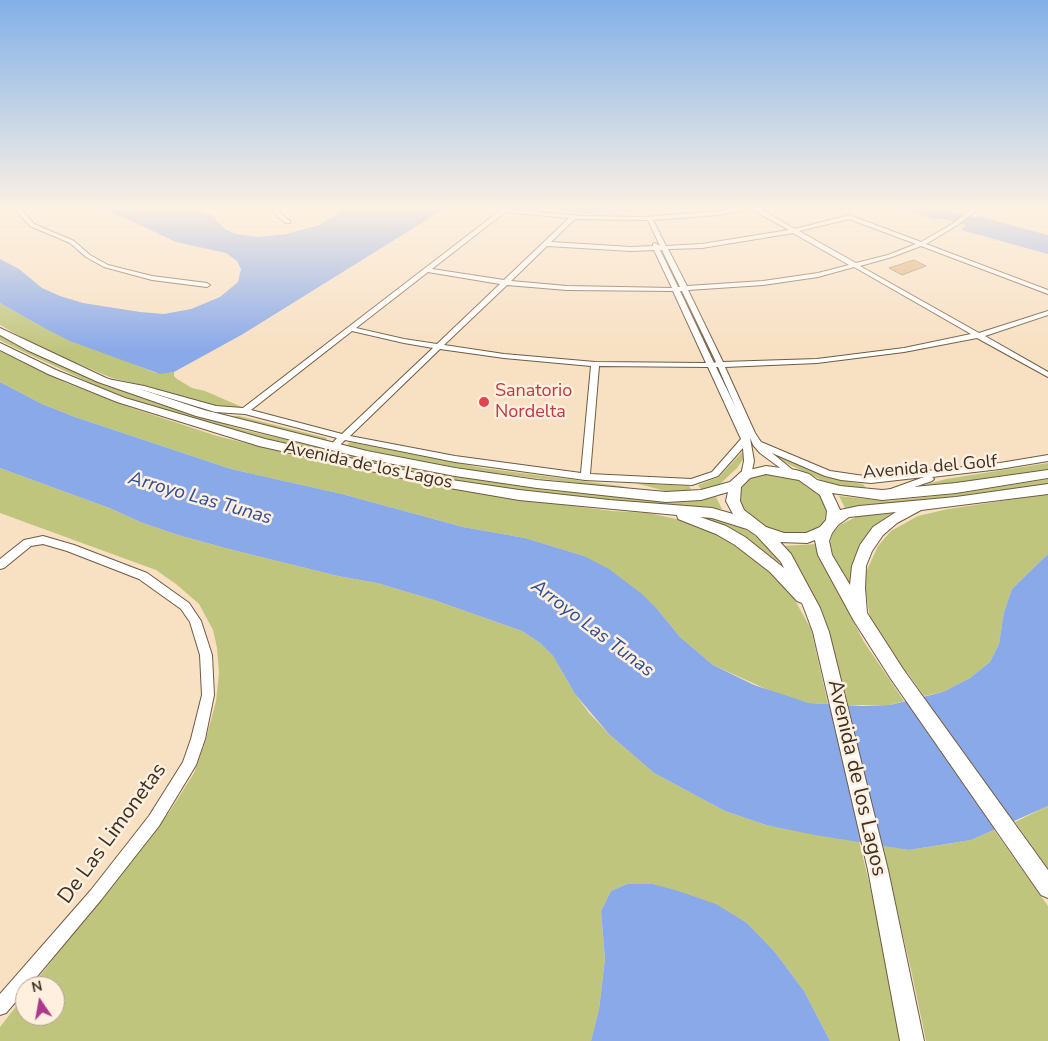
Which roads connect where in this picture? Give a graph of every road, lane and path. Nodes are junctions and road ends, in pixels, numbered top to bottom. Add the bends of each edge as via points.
1 (86, 255) edge
2 (446, 255) edge
3 (535, 255) edge
4 (664, 255) edge
5 (835, 255) edge
6 (879, 255) edge
7 (887, 255) edge
8 (950, 255) edge
9 (853, 265) junction
10 (430, 267) junction
11 (508, 280) junction
12 (207, 285) dead end
13 (680, 288) junction
14 (1048, 292) edge
15 (1048, 313) edge
16 (351, 329) junction
17 (0, 331) edge
18 (980, 336) junction
19 (0, 346) edge
20 (438, 347) junction
21 (594, 364) junction
22 (711, 365) junction
23 (721, 365) junction
24 (1048, 374) edge
25 (102, 380) junction
26 (244, 411) junction
27 (746, 436) junction
28 (343, 437) junction
29 (756, 443) junction
30 (333, 447) junction
31 (1048, 458) edge
32 (791, 472) junction
33 (946, 472) junction
34 (1048, 474) edge
35 (746, 475) junction
36 (586, 477) junction
37 (615, 480) junction
38 (816, 484) junction
39 (735, 485) junction
40 (1048, 489) edge
41 (882, 495) junction
42 (666, 497) junction
43 (923, 505) junction
44 (648, 508) junction
45 (829, 526) junction
46 (757, 528) junction
47 (0, 565) edge
48 (812, 608) junction
49 (860, 616) junction
50 (1048, 888) edge
51 (0, 1007) edge
52 (912, 1041) edge

1 - 12 street via 106,266 152,278
2 - 10 street
3 - 11 street
4 - 13 street
5 - 9 street
6 - 9 street
7 - 9 street
8 - 14 street
9 - 13 street via 789,280
9 - 18 street
10 - 11 street
10 - 16 street
11 - 13 street via 567,288
11 - 20 street
13 - 22 street
13 - 23 street
15 - 18 street
16 - 20 street
16 - 26 street
17 - 25 street, Avenida de los Lagos
18 - 23 street via 863,356
18 - 24 street
19 - 44 street, Avenida de los Lagos via 52,372 121,400 263,443 438,482
20 - 21 street
20 - 28 street
21 - 22 street
21 - 36 street
22 - 23 street
22 - 27 street
23 - 27 street
25 - 26 street via 144,388 215,409
25 - 30 street, Avenida de los Lagos via 200,413
26 - 28 street
27 - 29 street
27 - 35 street via 749,461
27 - 37 street via 715,474 705,479 680,483
28 - 30 street
28 - 36 street via 455,459
29 - 32 street
29 - 33 street via 842,478 871,480
30 - 42 street, Avenida de los Lagos via 464,474
31 - 33 street
32 - 35 street via 766,470
32 - 38 street
33 - 41 street
34 - 41 street, Avenida del Golf
35 - 39 street
36 - 37 street
37 - 42 street
38 - 41 street, Avenida del Golf via 840,491
38 - 45 street via 834,511
39 - 42 street, Avenida de los Lagos via 701,495
39 - 46 street via 732,501 739,513
40 - 43 street, Avenida del Golf
43 - 45 street, Avenida del Golf via 846,513
43 - 49 street via 892,520 865,548 857,588
44 - 46 street, Avenida de los Lagos via 712,513
44 - 48 street via 702,522 740,541 776,568
45 - 46 street via 812,536 796,539
45 - 49 street via 822,541 825,555
46 - 48 street, Avenida de los Lagos via 786,558
47 - 51 street, De Las Limonetas via 28,543 43,540 143,576 174,595 195,621 206,655 208,686 204,716 189,765 158,814 96,895
48 - 52 street, Avenida de los Lagos via 834,683 878,870
49 - 50 street via 897,674

